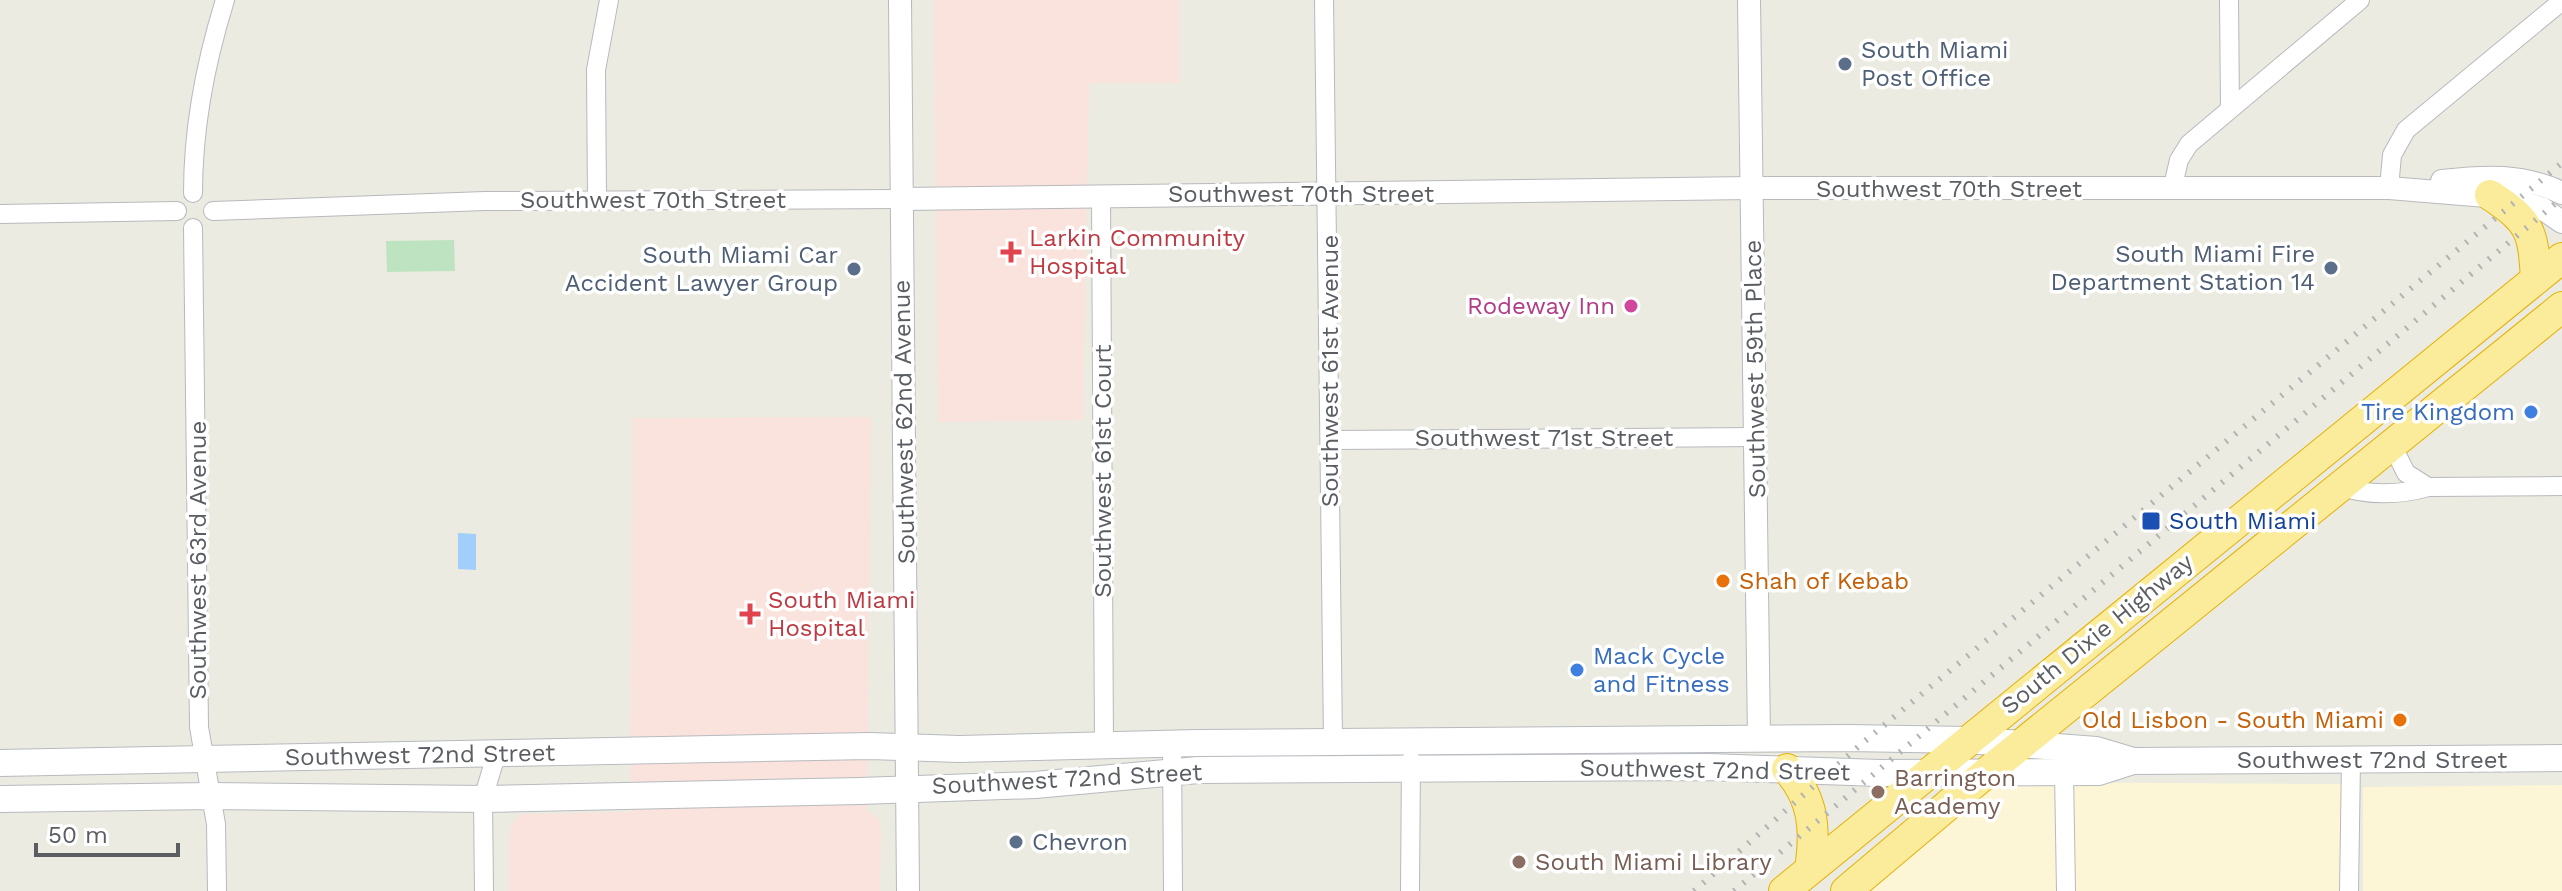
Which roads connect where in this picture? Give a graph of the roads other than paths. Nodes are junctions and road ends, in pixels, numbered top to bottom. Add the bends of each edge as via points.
1 (225, 0) edge
2 (609, 0) edge
3 (900, 0) edge
4 (1324, 0) edge
5 (1749, 0) edge
6 (2229, 0) edge
7 (2360, 0) edge
8 (2562, 1) edge
9 (2230, 109) junction
10 (1751, 188) junction
11 (2389, 188) junction
12 (2172, 190) junction
13 (193, 193) junction
14 (2562, 193) edge
15 (1328, 194) junction
16 (1101, 195) junction
17 (2490, 195) junction
18 (597, 199) junction
19 (902, 199) junction
20 (177, 211) junction
21 (213, 211) junction
22 (0, 214) edge
23 (2562, 222) edge
24 (193, 228) junction
25 (2562, 258) edge
26 (2536, 279) junction
27 (2562, 307) edge
28 (1757, 437) junction
29 (1331, 440) junction
30 (2392, 445) junction
31 (2340, 486) junction
32 (2562, 486) edge
33 (2428, 487) junction
34 (1759, 738) junction
35 (1968, 740) junction
36 (1333, 741) junction
37 (1172, 743) junction
38 (2021, 745) junction
39 (908, 747) junction
40 (1104, 747) junction
41 (496, 755) junction
42 (1411, 755) junction
43 (204, 758) junction
44 (2562, 758) edge
45 (2133, 761) junction
46 (2351, 761) junction
47 (0, 763) edge
48 (1708, 767) junction
49 (1787, 769) junction
50 (1172, 772) junction
51 (1927, 772) junction
52 (2064, 772) junction
53 (1986, 773) junction
54 (908, 788) junction
55 (210, 796) junction
56 (0, 799) edge
57 (483, 799) junction
58 (1810, 869) junction
59 (217, 891) edge
60 (484, 891) edge
61 (908, 891) edge
62 (1173, 891) edge
63 (1410, 891) edge
64 (1784, 891) edge
65 (1846, 891) edge
66 (2066, 891) edge
67 (2349, 891) edge

1 - 13 street via 200,99
2 - 18 street via 596,70
3 - 19 street, Southwest 62nd Avenue
4 - 15 street, Southwest 61st Avenue
5 - 10 street, Southwest 59th Place
6 - 9 street
7 - 9 street
8 - 11 street via 2406,130 2392,155
9 - 12 street via 2182,154
10 - 12 street, Southwest 70th Street
10 - 15 street, Southwest 70th Street
10 - 28 street, Southwest 59th Place
11 - 12 street, Southwest 70th Street
11 - 14 street, Southwest 70th Street via 2487,176 2528,180
11 - 17 street, Southwest 70th Street
13 - 20 street via 180,200
13 - 21 street via 205,196
15 - 16 street, Southwest 70th Street
15 - 29 street, Southwest 61st Avenue
16 - 19 street, Southwest 70th Street
16 - 40 street, Southwest 61st Court
17 - 23 street, Southwest 70th Street via 2532,205
17 - 26 highway via 2520,215 2532,233
18 - 19 street, Southwest 70th Street
18 - 21 street, Southwest 70th Street
19 - 39 street, Southwest 62nd Avenue
20 - 22 street
20 - 24 street via 180,221
21 - 24 street via 205,225
24 - 43 street, Southwest 63rd Avenue via 199,727
25 - 26 highway, South Dixie Highway
26 - 35 highway, South Dixie Highway
27 - 30 highway, South Dixie Highway
28 - 29 street, Southwest 71st Street
28 - 34 street, Southwest 59th Place
29 - 36 street, Southwest 61st Avenue
30 - 31 highway, South Dixie Highway
30 - 33 street via 2406,473
31 - 33 street via 2358,492
31 - 38 highway, South Dixie Highway
32 - 33 street
34 - 35 main road, Southwest 72nd Street
34 - 42 main road, Southwest 72nd Street
34 - 48 main road via 1755,751 1744,759
35 - 38 main road, Southwest 72nd Street
35 - 51 highway, South Dixie Highway
36 - 37 main road, Southwest 72nd Street
36 - 42 main road, Southwest 72nd Street
37 - 40 main road, Southwest 72nd Street
37 - 50 street
38 - 45 main road, Southwest 72nd Street via 2096,750
38 - 53 highway, South Dixie Highway
39 - 40 main road, Southwest 72nd Street
39 - 41 main road, Southwest 72nd Street
39 - 54 street, Southwest 62nd Avenue
41 - 43 main road, Southwest 72nd Street
41 - 57 street
42 - 48 main road, Southwest 72nd Street
42 - 50 main road, Southwest 72nd Street
42 - 63 street
43 - 47 main road, Southwest 72nd Street
43 - 55 street, Southwest 63rd Avenue
44 - 46 main road, Southwest 72nd Street
45 - 46 main road, Southwest 72nd Street
45 - 52 main road, Southwest 72nd Street via 2099,772
46 - 67 street
48 - 49 main road, Southwest 72nd Street
49 - 51 main road, Southwest 72nd Street
49 - 58 highway via 1802,786 1814,821
50 - 54 main road, Southwest 72nd Street via 1035,785
50 - 62 street
51 - 53 main road, Southwest 72nd Street
51 - 58 highway, South Dixie Highway
52 - 53 main road, Southwest 72nd Street
52 - 66 street
53 - 65 highway, South Dixie Highway
54 - 57 main road, Southwest 72nd Street
54 - 61 street, Southwest 62nd Avenue
55 - 56 main road, Southwest 72nd Street
55 - 57 main road, Southwest 72nd Street
55 - 59 street, Southwest 63rd Avenue
57 - 60 street
58 - 64 highway, South Dixie Highway

